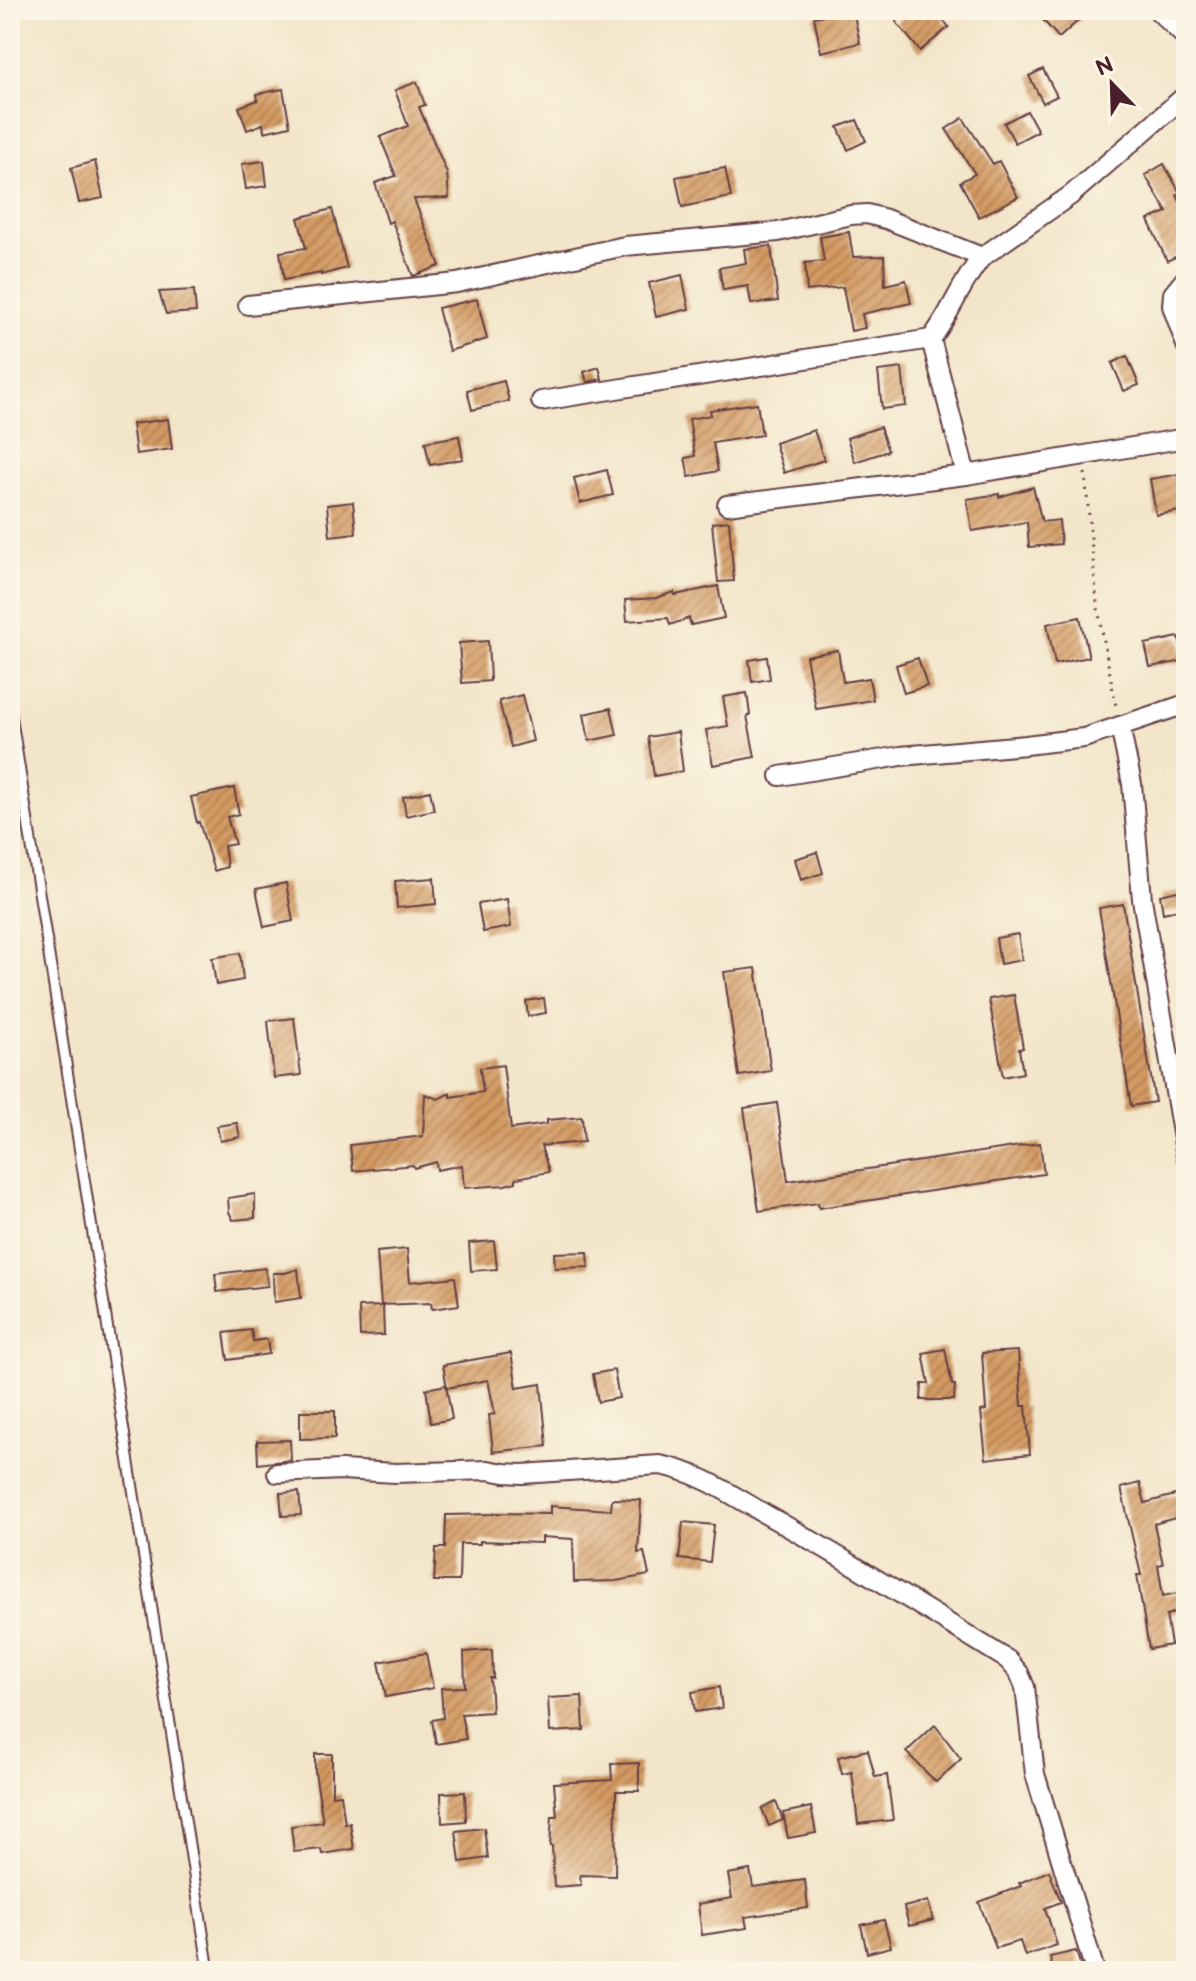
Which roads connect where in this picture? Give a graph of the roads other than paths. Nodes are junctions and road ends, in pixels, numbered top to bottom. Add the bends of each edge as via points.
1 (1160, 10) edge
2 (1186, 35) edge
3 (1186, 95) edge
4 (982, 257) junction
5 (1186, 278) edge
6 (248, 305) dead end
7 (931, 339) junction
8 (1186, 345) edge
9 (541, 401) dead end
10 (1186, 438) edge
11 (966, 475) junction
12 (727, 505) dead end
13 (1186, 704) edge
14 (10, 708) edge
15 (1120, 726) junction
16 (780, 776) dead end
17 (1186, 1156) edge
18 (277, 1473) dead end
19 (209, 1971) edge
20 (1095, 1971) edge

1 - 2 street
3 - 4 street via 1071,195
4 - 6 street via 886,219 851,215 778,232 625,246 457,283
4 - 7 street
5 - 8 street via 1173,294 1172,306
7 - 9 street
7 - 11 street
10 - 11 street
11 - 12 street
13 - 15 street
14 - 19 lane
15 - 16 street via 1084,738 901,756
15 - 17 street via 1132,784 1142,899
18 - 20 street via 522,1474 660,1465 700,1478 827,1549 1008,1660 1019,1673 1035,1774

